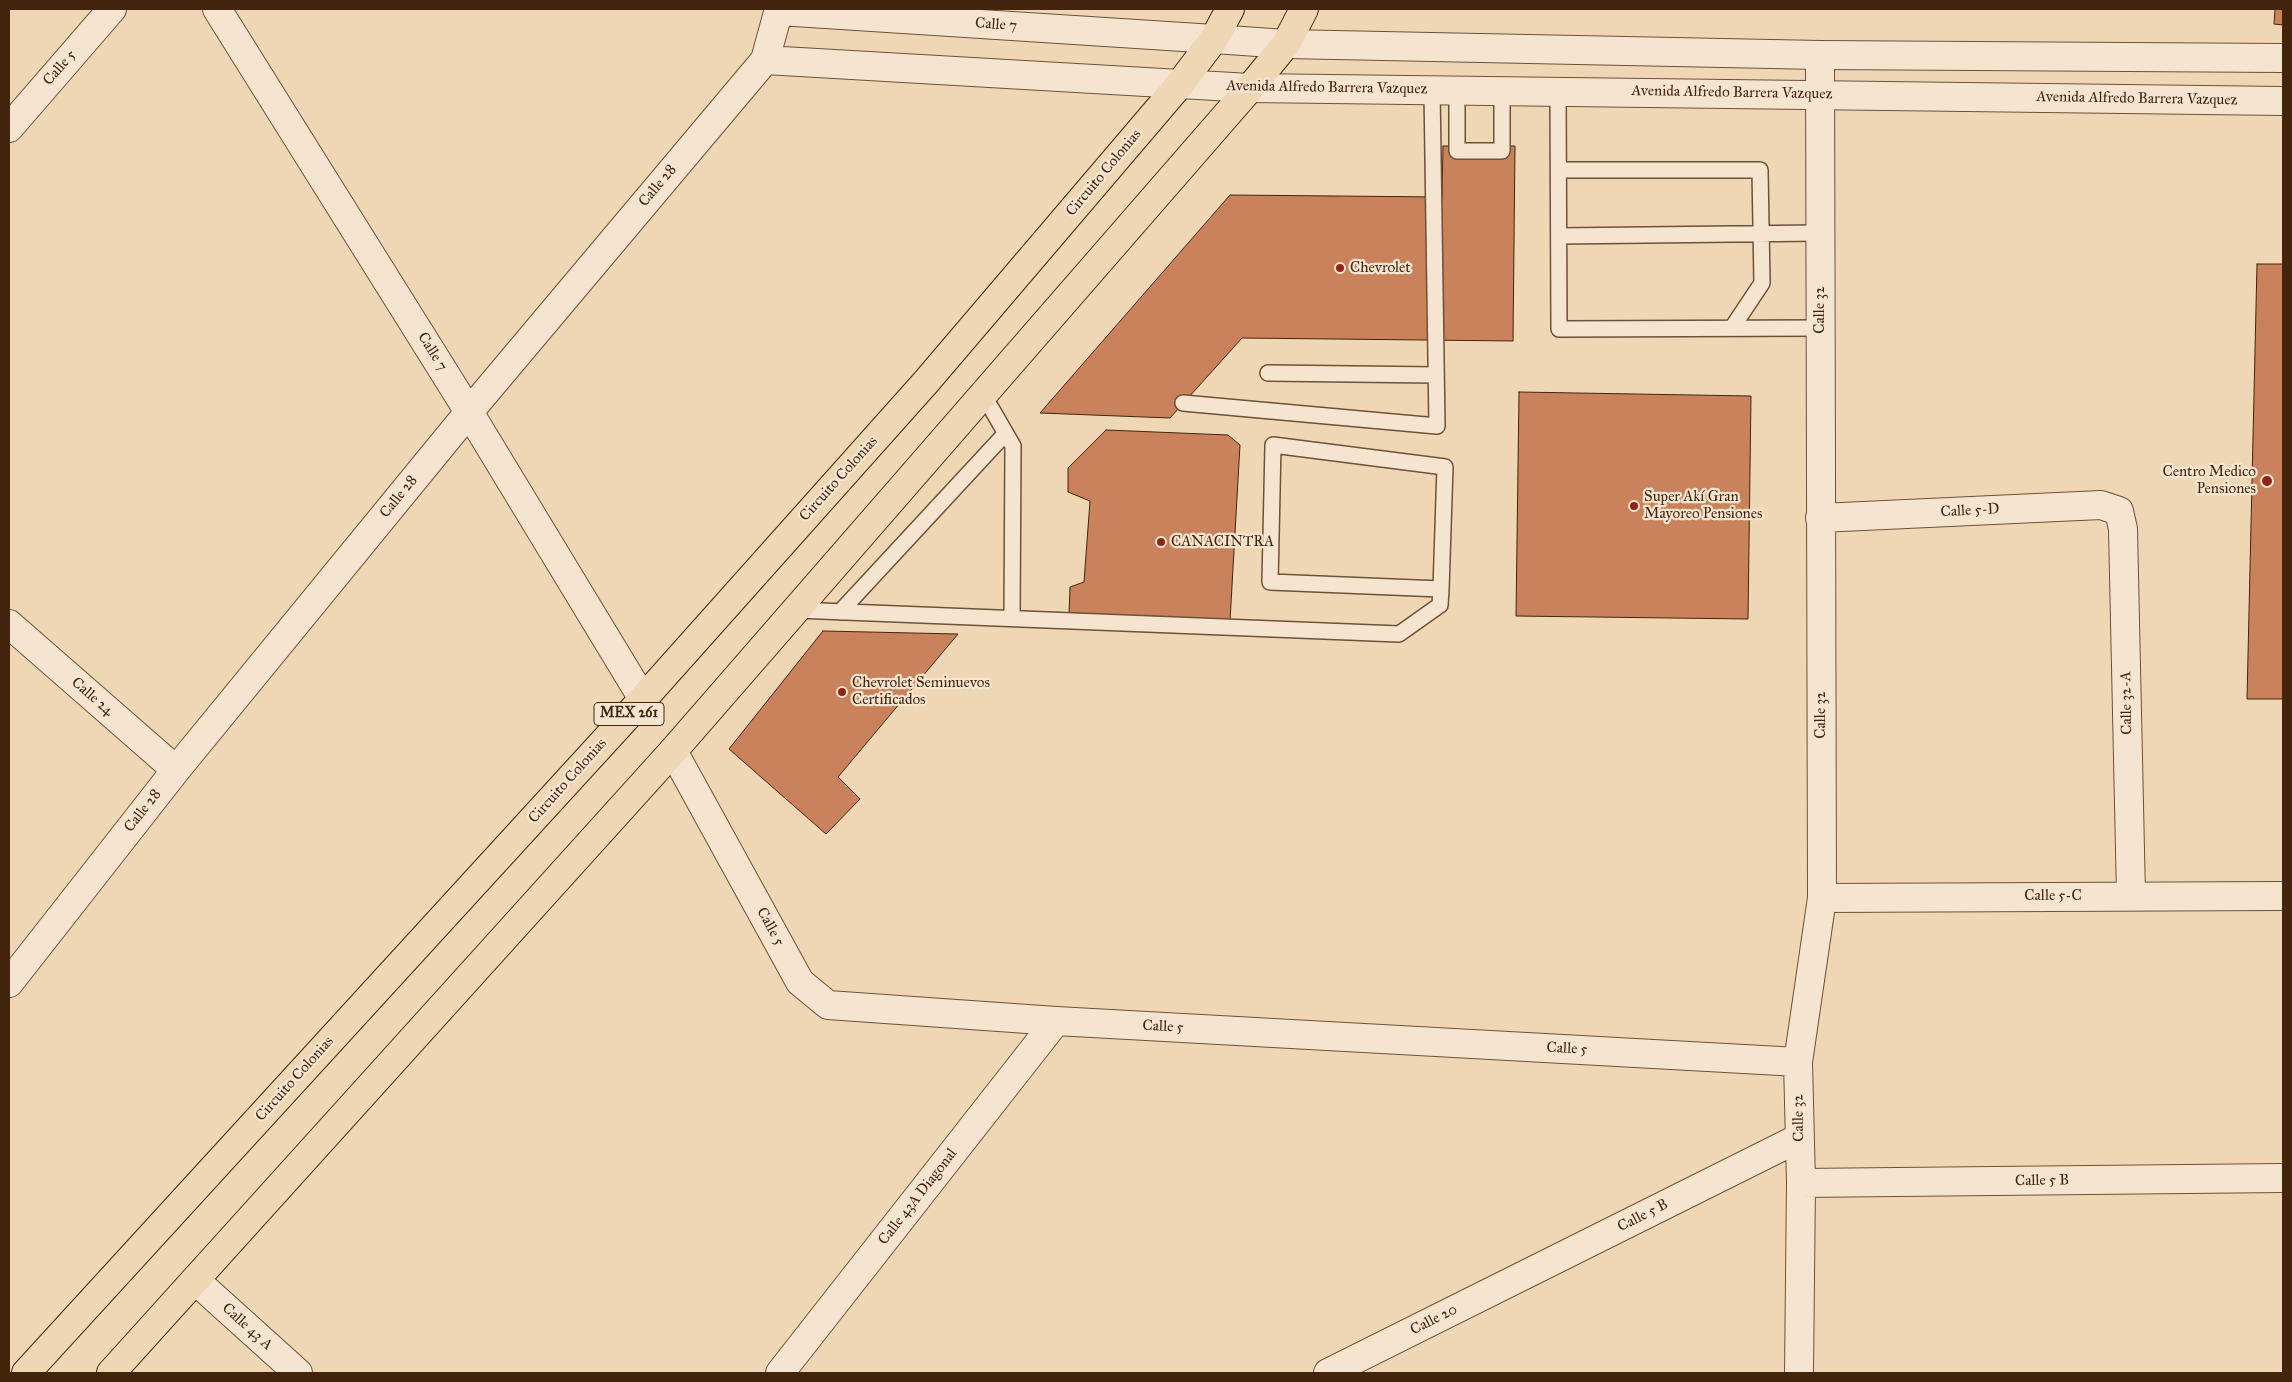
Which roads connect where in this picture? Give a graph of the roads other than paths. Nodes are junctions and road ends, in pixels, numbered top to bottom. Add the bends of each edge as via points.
1 (112, 9) edge
2 (217, 9) edge
3 (1230, 9) edge
4 (1304, 9) edge
5 (779, 10) edge
6 (1214, 39) junction
7 (1286, 44) junction
8 (1820, 55) junction
9 (2283, 58) edge
10 (764, 60) junction
11 (1180, 84) junction
12 (1250, 88) junction
13 (1445, 90) junction
14 (1502, 90) junction
15 (1558, 91) junction
16 (1819, 94) junction
17 (2283, 101) edge
18 (9, 128) edge
19 (1559, 170) junction
20 (1820, 233) junction
21 (1761, 234) junction
22 (1559, 236) junction
23 (1732, 328) junction
24 (1820, 328) junction
25 (1268, 372) dead end
26 (1436, 375) junction
27 (983, 394) junction
28 (1183, 403) dead end
29 (469, 412) junction
30 (1005, 434) junction
31 (2119, 511) joint
32 (1820, 518) junction
33 (1441, 589) junction
34 (796, 610) junction
35 (840, 612) junction
36 (1012, 618) junction
37 (9, 624) edge
38 (643, 699) junction
39 (673, 751) junction
40 (176, 770) junction
41 (2131, 896) junction
42 (2283, 896) edge
43 (1822, 898) junction
44 (9, 983) edge
45 (1056, 1021) junction
46 (1798, 1062) junction
47 (1800, 1138) junction
48 (2283, 1178) edge
49 (1801, 1183) junction
50 (1540, 1267) joint
51 (195, 1280) junction
52 (26, 1373) edge
53 (111, 1373) edge
54 (298, 1373) edge
55 (780, 1373) edge
56 (1328, 1373) edge
57 (1798, 1373) edge

1 - 18 street, Calle 5
2 - 29 street, Calle 7
3 - 6 main road, MEX 261
4 - 7 main road
5 - 6 street, Calle 7
5 - 10 street, Calle 28
6 - 7 street
6 - 11 main road, Circuito Colonias / MEX 261
7 - 8 street
7 - 12 main road
8 - 9 street
8 - 16 street, Calle 32
10 - 11 street
10 - 29 street, Calle 28
11 - 12 street, Avenida Alfredo Barrera Vazquez
11 - 38 main road, Circuito Colonias / MEX 261 via 926,382
12 - 13 street, Avenida Alfredo Barrera Vazquez
12 - 27 main road
13 - 14 street, Avenida Alfredo Barrera Vazquez
13 - 14 lane via 1457,151 1502,150
13 - 26 lane
14 - 15 street, Avenida Alfredo Barrera Vazquez
15 - 16 street, Avenida Alfredo Barrera Vazquez
15 - 19 lane
16 - 17 street, Avenida Alfredo Barrera Vazquez
16 - 20 street, Calle 32
19 - 21 lane via 1760,170
19 - 22 lane
20 - 21 lane
20 - 24 street, Calle 32
21 - 22 lane
21 - 23 lane via 1762,283
22 - 23 lane via 1560,330
23 - 24 lane
24 - 32 street, Calle 32
25 - 26 lane
26 - 28 lane via 1437,426
27 - 30 lane
27 - 34 main road
29 - 38 street, Calle 7
29 - 40 street, Calle 28
30 - 35 lane
30 - 36 lane via 1013,446
31 - 32 street, Calle 5-D via 2101,506
31 - 41 street, Calle 32-A via 2123,529
32 - 43 street, Calle 32
33 - 33 lane via 1446,467 1273,445 1270,582
33 - 36 lane via 1440,605 1399,634
34 - 35 lane
34 - 39 main road
35 - 36 lane
37 - 40 street, Calle 24
38 - 52 main road, Circuito Colonias / MEX 261
39 - 45 street, Calle 5 via 800,982 828,1005
39 - 51 main road
40 - 44 street, Calle 28
41 - 42 street, Calle 5-C
41 - 43 street, Calle 5-C
43 - 46 street, Calle 32
45 - 46 street, Calle 5
45 - 55 street, Calle 43A Diagonal
46 - 47 street, Calle 32
47 - 49 street, Calle 32
47 - 50 street, Calle 5 B
48 - 49 street, Calle 5 B
49 - 57 street, Calle 32
50 - 56 street, Calle 20
51 - 53 main road
51 - 54 street, Calle 43 A

